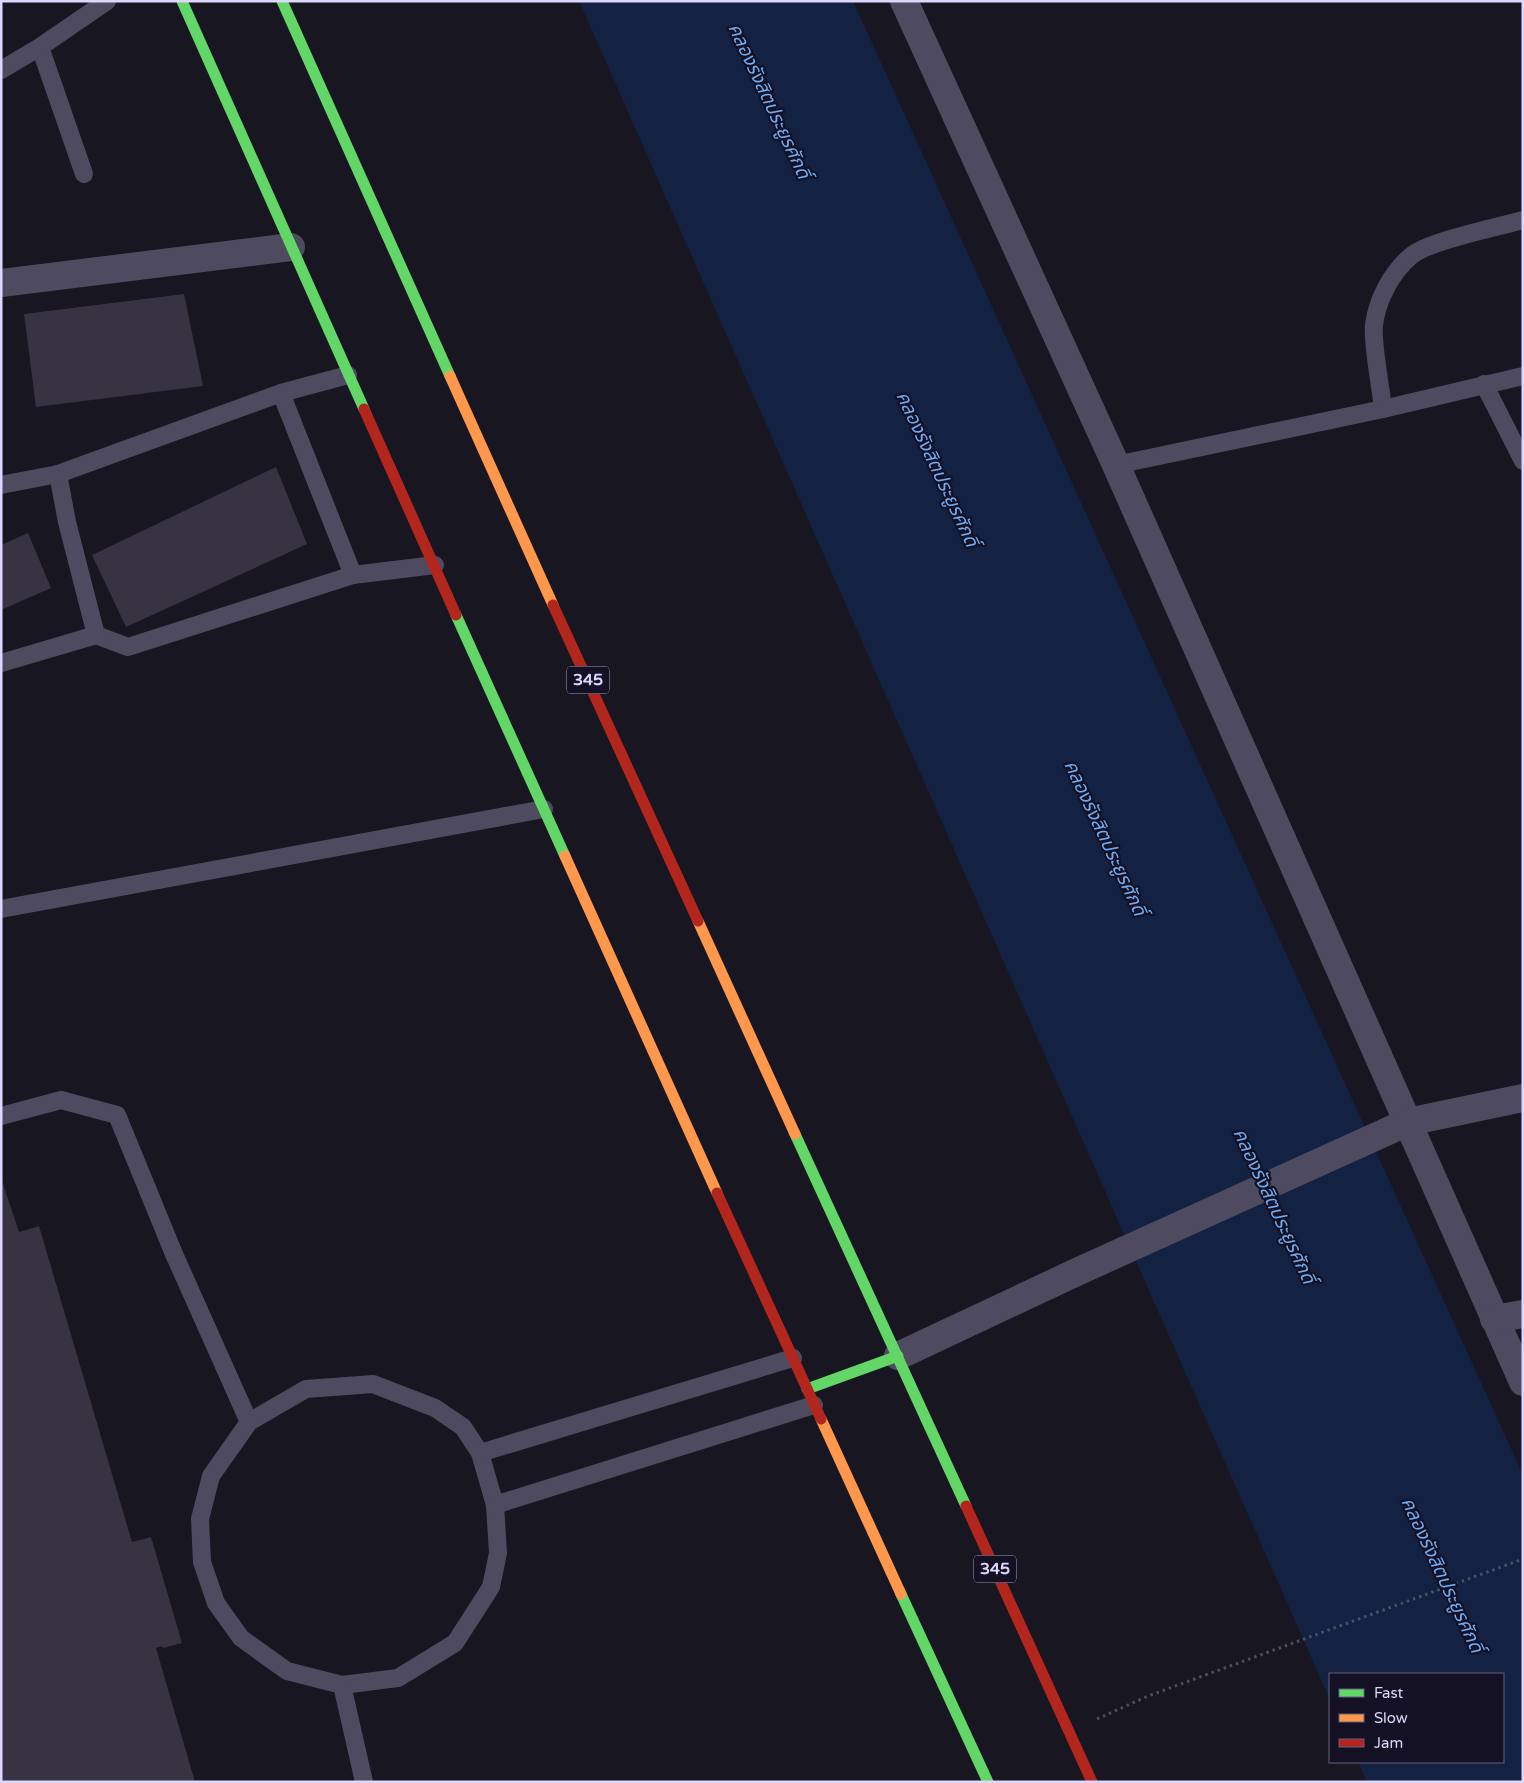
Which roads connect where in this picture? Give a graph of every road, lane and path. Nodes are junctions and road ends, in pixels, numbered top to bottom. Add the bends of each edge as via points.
1 (107, 1) edge
2 (182, 1) edge
3 (282, 1) edge
4 (904, 1) edge
5 (40, 47) junction
6 (1, 70) edge
7 (84, 174) dead end
8 (1523, 220) edge
9 (291, 246) junction
10 (1, 283) edge
11 (348, 375) junction
12 (1523, 376) edge
13 (1484, 384) junction
14 (281, 393) junction
15 (1383, 409) junction
16 (1523, 461) edge
17 (1116, 465) junction
18 (58, 474) junction
19 (1, 485) edge
20 (435, 565) junction
21 (352, 575) junction
22 (96, 635) junction
23 (1, 662) edge
24 (544, 809) junction
25 (1, 909) edge
26 (1523, 1098) edge
27 (1, 1116) edge
28 (1408, 1122) junction
29 (1523, 1314) edge
30 (1494, 1319) junction
31 (898, 1356) junction
32 (793, 1358) junction
33 (1522, 1378) edge
34 (810, 1397) junction
35 (249, 1422) junction
36 (480, 1453) junction
37 (494, 1505) junction
38 (1523, 1559) edge
39 (342, 1685) junction
40 (1070, 1732) junction
41 (364, 1782) edge
42 (988, 1782) edge
43 (1092, 1782) edge

1 - 5 lane
2 - 9 main road
3 - 31 main road, 345 via 527,548
4 - 17 street
5 - 6 lane
5 - 7 lane
8 - 15 lane via 1445,241 1412,255 1394,276 1380,300 1374,327
9 - 10 street
9 - 11 main road
11 - 14 lane
11 - 20 main road
12 - 13 lane
13 - 15 lane
13 - 16 lane
14 - 18 lane
14 - 21 lane
15 - 17 lane
17 - 28 street
18 - 19 lane
18 - 22 lane via 66,522
20 - 21 lane
20 - 24 main road
21 - 22 lane via 128,647
22 - 23 lane
24 - 25 lane
24 - 32 main road
26 - 28 street
27 - 35 lane via 61,1100 117,1115 174,1254
28 - 30 street
28 - 31 street
29 - 30 street
30 - 33 street
31 - 34 main road
31 - 40 main road, 345
32 - 34 main road
32 - 36 lane
34 - 37 lane
34 - 42 main road
35 - 36 lane via 306,1389 373,1384 435,1408 463,1427
35 - 39 lane via 211,1476 200,1519 202,1562 216,1603 241,1638 287,1671
36 - 37 lane
37 - 39 lane via 498,1553 491,1587 455,1643 398,1678
38 - 40 path via 1148,1696
39 - 41 lane
40 - 43 main road, 345

